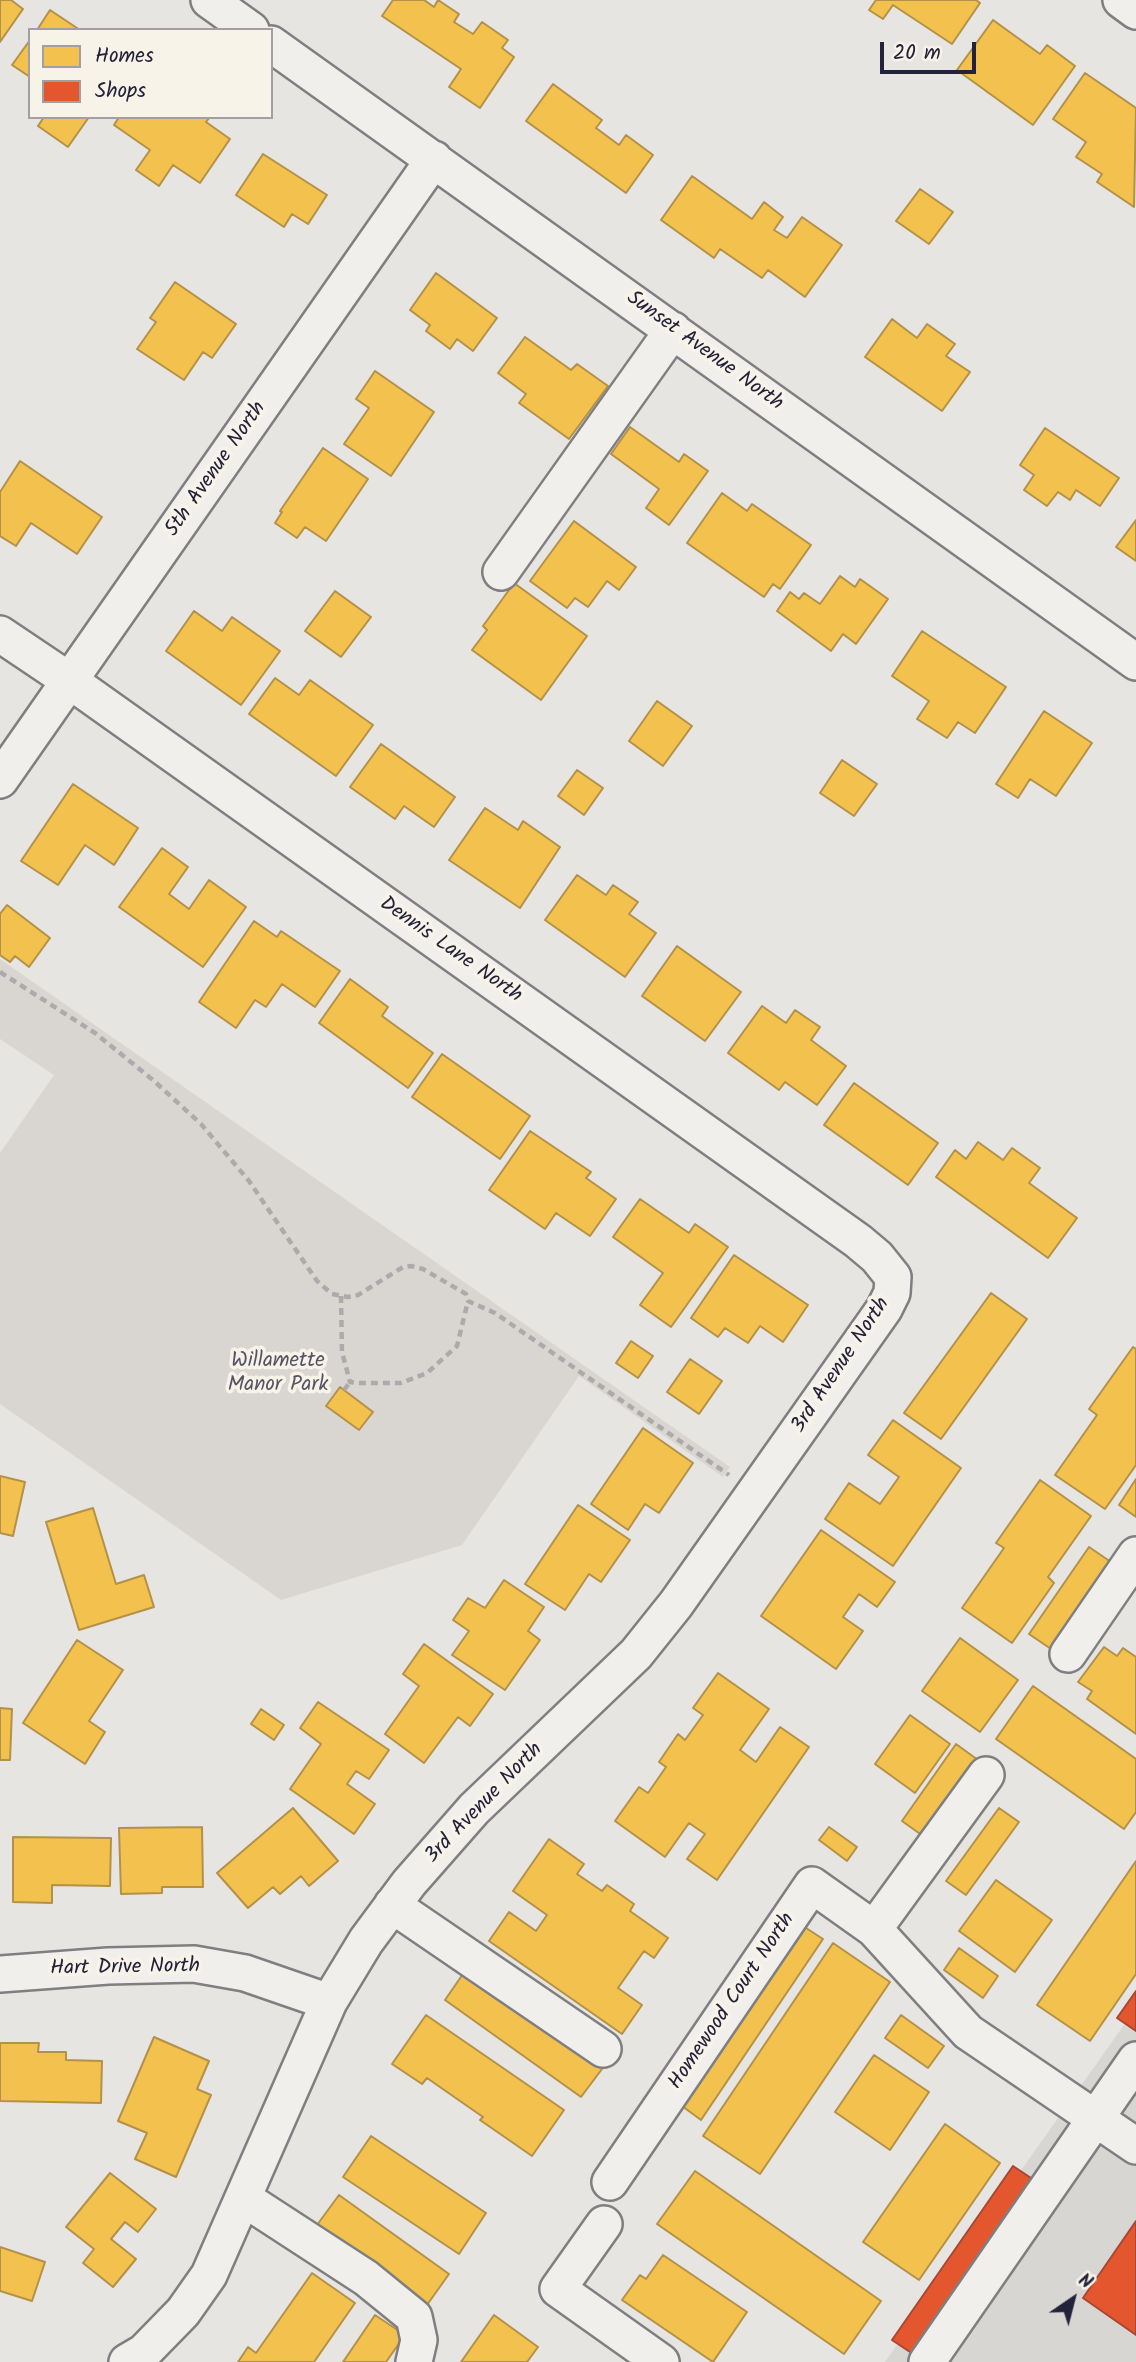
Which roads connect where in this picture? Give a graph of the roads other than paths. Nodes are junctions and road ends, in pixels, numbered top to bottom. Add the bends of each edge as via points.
1 (209, 0) edge
2 (1121, 0) edge
3 (1136, 11) edge
4 (248, 28) edge
5 (273, 45) edge
6 (434, 159) junction
7 (673, 330) junction
8 (501, 572) dead end
9 (0, 634) edge
10 (1136, 662) edge
11 (70, 681) junction
12 (0, 780) edge
13 (893, 1277) joint
14 (1134, 1561) edge
15 (1068, 1654) dead end
16 (986, 1775) dead end
17 (392, 1905) junction
18 (874, 1929) junction
19 (0, 1974) edge
20 (329, 2002) junction
21 (603, 2049) dead end
22 (1136, 2060) edge
23 (1096, 2118) junction
24 (1136, 2146) edge
25 (610, 2182) dead end
26 (243, 2198) junction
27 (604, 2224) dead end
28 (127, 2362) edge
29 (414, 2362) edge
30 (661, 2362) edge
31 (927, 2362) edge

1 - 4 street
2 - 3 street
5 - 6 street, Sunset Avenue North
6 - 7 street, Sunset Avenue North
6 - 11 street, 5th Avenue North
7 - 8 street
7 - 10 street, Sunset Avenue North
9 - 11 street, Dennis Lane North
11 - 12 street, 5th Avenue North
11 - 13 street, Dennis Lane North via 858,1241
13 - 17 street, 3rd Avenue North via 884,1309 676,1604 636,1654 474,1810
14 - 15 street
16 - 18 street
17 - 20 street, 3rd Avenue North
17 - 21 street
18 - 23 street, Homewood Court North via 968,2032
18 - 25 street, Homewood Court North via 812,1885
19 - 20 street, Hart Drive North via 194,1964 245,1973
20 - 26 street, 3rd Avenue North
22 - 23 street
23 - 24 street, Homewood Court North
23 - 31 street
26 - 28 street, 3rd Avenue North via 209,2275 183,2312
26 - 29 street via 366,2278 414,2317 419,2340
27 - 30 street via 558,2289

